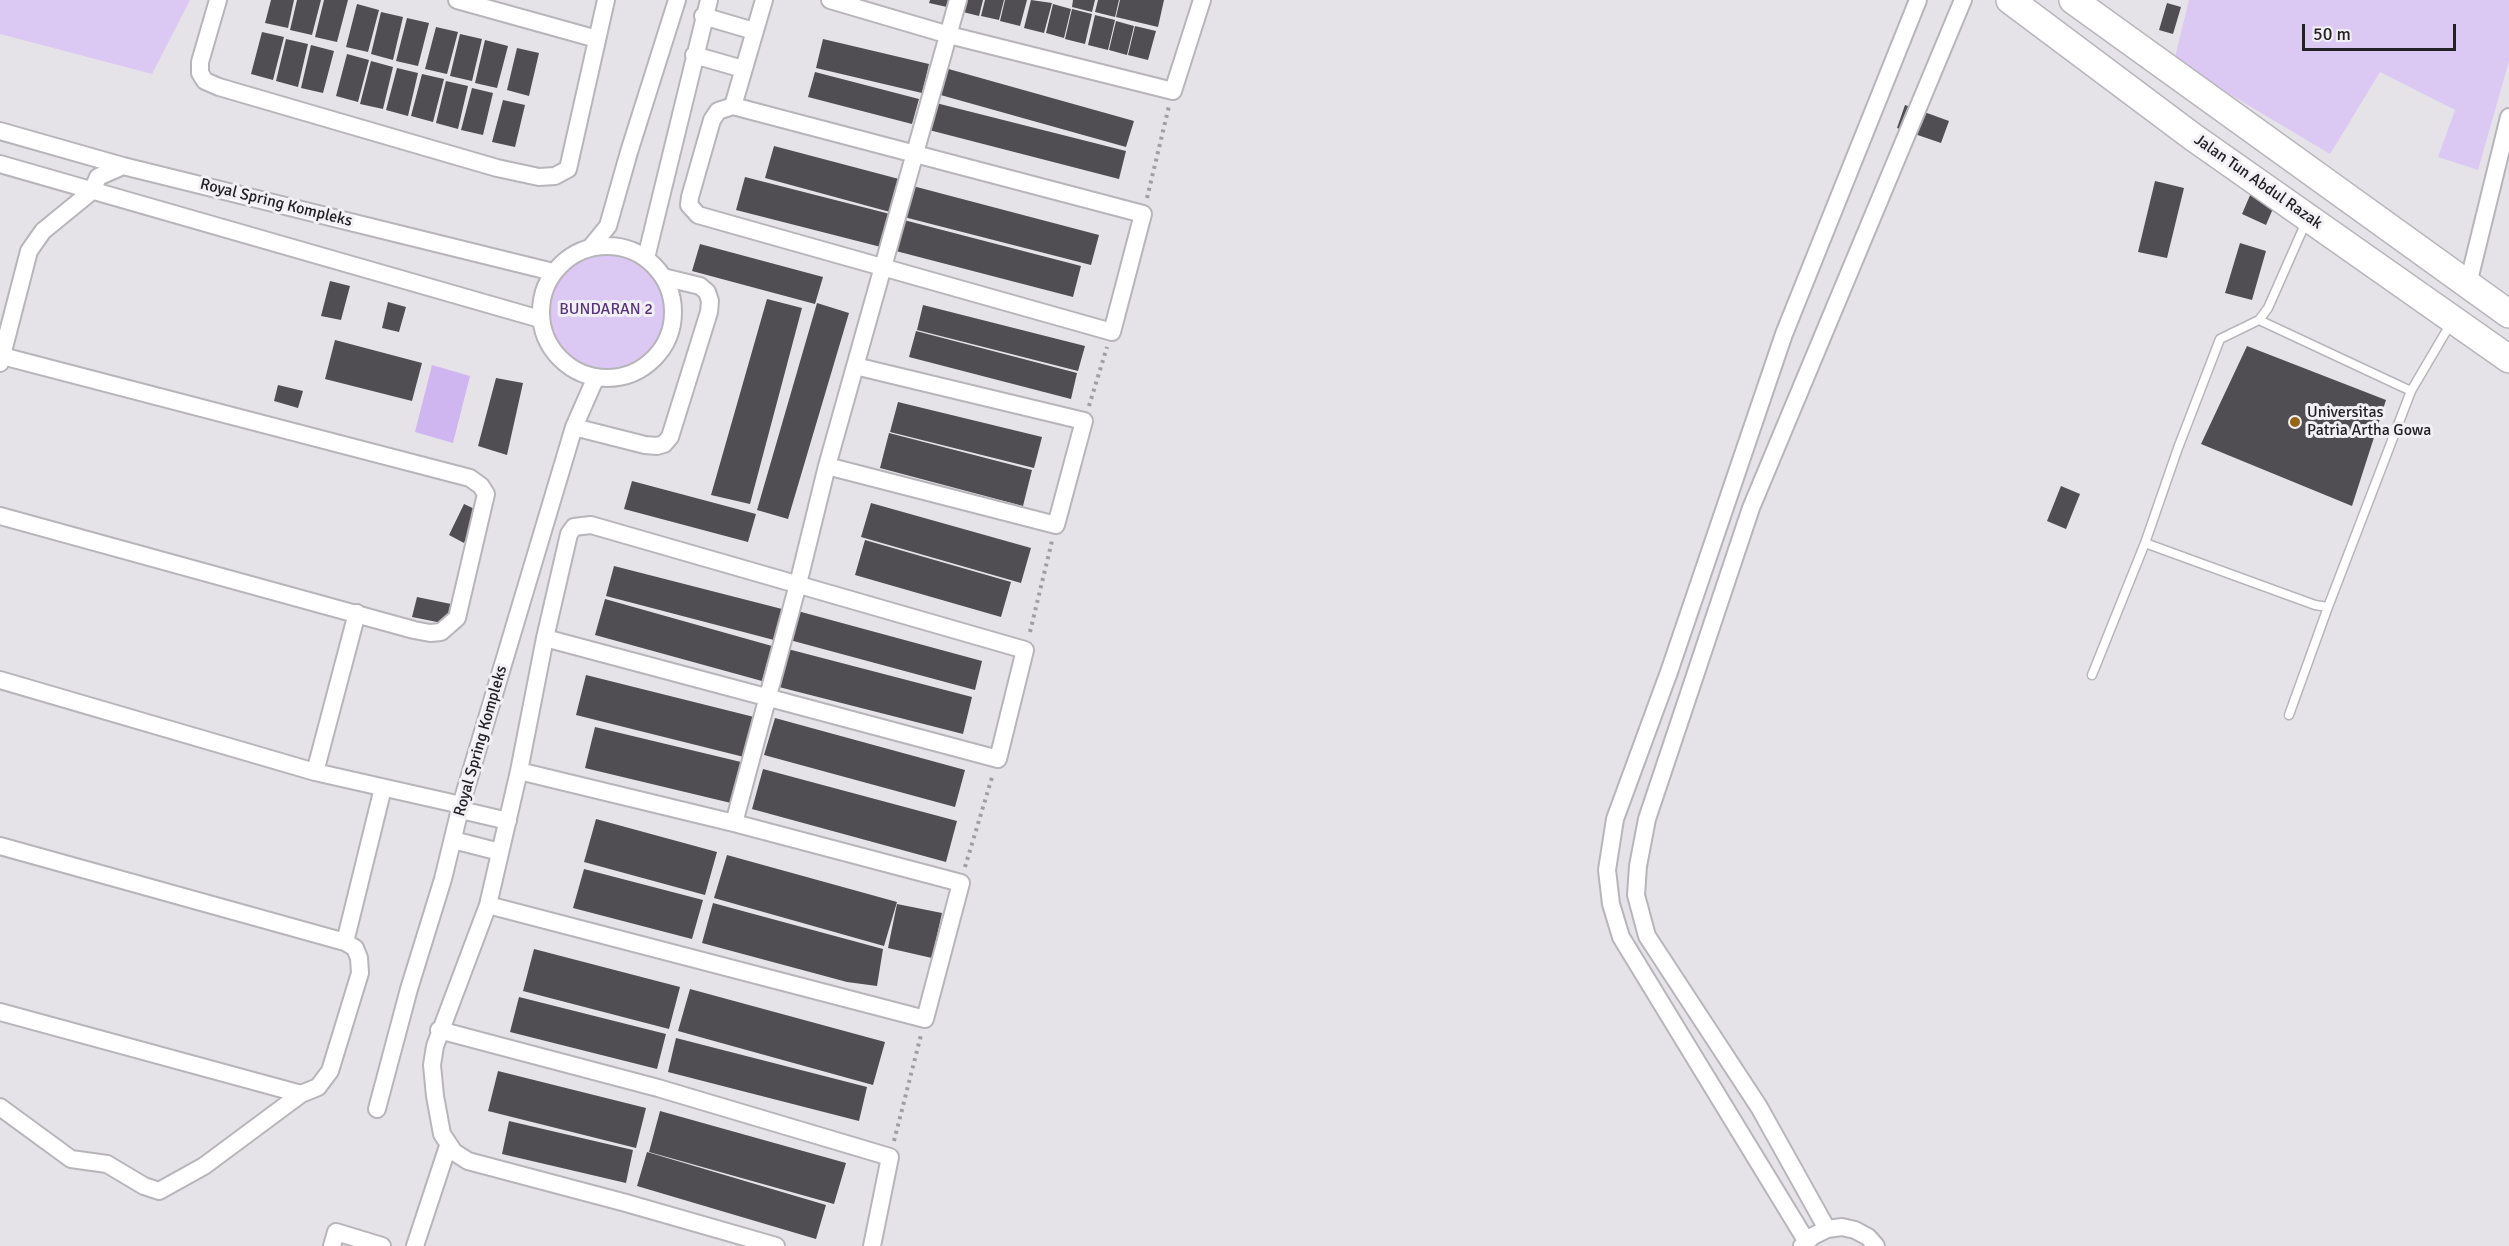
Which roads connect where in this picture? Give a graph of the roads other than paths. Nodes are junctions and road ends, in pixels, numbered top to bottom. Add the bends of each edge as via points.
1 (218, 0) edge
2 (457, 0) edge
3 (606, 0) edge
4 (677, 0) edge
5 (764, 0) edge
6 (830, 0) edge
7 (958, 0) edge
8 (1202, 0) edge
9 (1918, 0) edge
10 (1963, 0) edge
11 (2010, 0) edge
12 (2073, 0) edge
13 (706, 8) edge
14 (754, 31) junction
15 (949, 35) junction
16 (597, 39) junction
17 (694, 55) junction
18 (743, 69) junction
19 (733, 106) junction
20 (2509, 117) edge
21 (0, 131) edge
22 (916, 156) junction
23 (0, 164) edge
24 (123, 165) junction
25 (92, 190) junction
26 (2308, 218) junction
27 (590, 248) junction
28 (646, 258) junction
29 (883, 268) junction
30 (553, 272) junction
31 (663, 277) junction
32 (2468, 284) junction
33 (2509, 314) edge
34 (540, 319) junction
35 (2259, 320) junction
36 (2453, 320) junction
37 (2509, 359) edge
38 (1, 360) edge
39 (855, 366) junction
40 (596, 378) junction
41 (2411, 391) junction
42 (574, 427) junction
43 (827, 465) junction
44 (0, 516) edge
45 (2145, 543) junction
46 (798, 584) junction
47 (2328, 607) junction
48 (357, 613) junction
49 (545, 638) junction
50 (2092, 675) dead end
51 (0, 680) edge
52 (769, 696) junction
53 (2289, 715) dead end
54 (519, 771) junction
55 (315, 772) junction
56 (383, 788) junction
57 (461, 807) junction
58 (508, 821) junction
59 (734, 823) junction
60 (453, 840) junction
61 (0, 846) edge
62 (500, 852) junction
63 (488, 905) junction
64 (345, 942) junction
65 (0, 1011) edge
66 (439, 1030) junction
67 (301, 1094) junction
68 (0, 1107) edge
69 (377, 1109) dead end
70 (448, 1146) junction
71 (1827, 1229) junction
72 (1804, 1244) edge
73 (332, 1246) edge
74 (382, 1246) edge
75 (415, 1246) edge
76 (776, 1246) edge
77 (872, 1246) edge
78 (1876, 1246) edge

1 - 16 street via 200,62 205,81 539,177 568,170
2 - 16 street
3 - 16 street
4 - 27 street via 608,226
5 - 14 street
6 - 15 street
7 - 15 street
8 - 15 street via 1173,91
9 - 72 street via 1784,334 1616,819 1607,870 1621,938
10 - 71 street via 1751,508 1647,819 1638,866 1636,895 1647,936 1759,1107
11 - 26 main road, Jalan Tun Abdul Razak
12 - 32 main road
13 - 14 street
13 - 17 street
14 - 18 street
15 - 22 street
17 - 18 street
17 - 28 street
18 - 19 street
19 - 22 street
19 - 29 street via 718,111 711,120 690,197 692,210 698,215
20 - 32 street
21 - 24 street, Royal Spring Kompleks
22 - 29 street
22 - 29 street via 1143,214 1112,332
23 - 25 street
24 - 25 street via 98,177
24 - 30 street, Royal Spring Kompleks
25 - 34 street
25 - 38 street via 43,231 29,250
26 - 35 lane
26 - 36 main road, Jalan Tun Abdul Razak
27 - 28 street via 619,247
27 - 30 street
28 - 31 street
29 - 39 street
30 - 34 street via 542,294
31 - 40 street via 673,313 662,349 633,373
31 - 42 street via 700,286 707,291 710,301 670,437 664,444 645,445
32 - 33 main road
34 - 40 street via 547,342 558,357 572,369
35 - 41 lane
35 - 45 lane via 2220,339
36 - 37 main road, Jalan Tun Abdul Razak
36 - 41 lane
38 - 48 street via 470,478 481,486 486,494 457,618 441,632 430,633
39 - 43 street
39 - 43 street via 1084,421 1056,525
40 - 42 street, Royal Spring Kompleks
41 - 47 lane
42 - 57 street, Royal Spring Kompleks
43 - 46 street
44 - 48 street
45 - 47 lane
45 - 50 lane
46 - 49 street via 582,525 568,534
46 - 52 street
46 - 52 street via 1025,651 998,759
47 - 53 lane
48 - 55 street
49 - 52 street
49 - 54 street
51 - 55 street
52 - 59 street
54 - 58 street
54 - 59 street
55 - 56 street
56 - 57 street
56 - 64 street
57 - 58 street
57 - 60 street, Royal Spring Kompleks
58 - 62 street
59 - 63 street via 961,883 925,1019
60 - 62 street
60 - 69 street, Royal Spring Kompleks
61 - 64 street
62 - 63 street
63 - 66 street
64 - 67 street via 355,948 360,973 330,1071 318,1087
65 - 67 street
66 - 70 street via 433,1075 442,1134
66 - 77 street via 658,1088 890,1157
67 - 68 street via 204,1166 159,1191 107,1164 70,1159
70 - 75 street
70 - 76 street via 468,1161
71 - 72 street
71 - 78 street via 1856,1230
73 - 74 street via 336,1232

